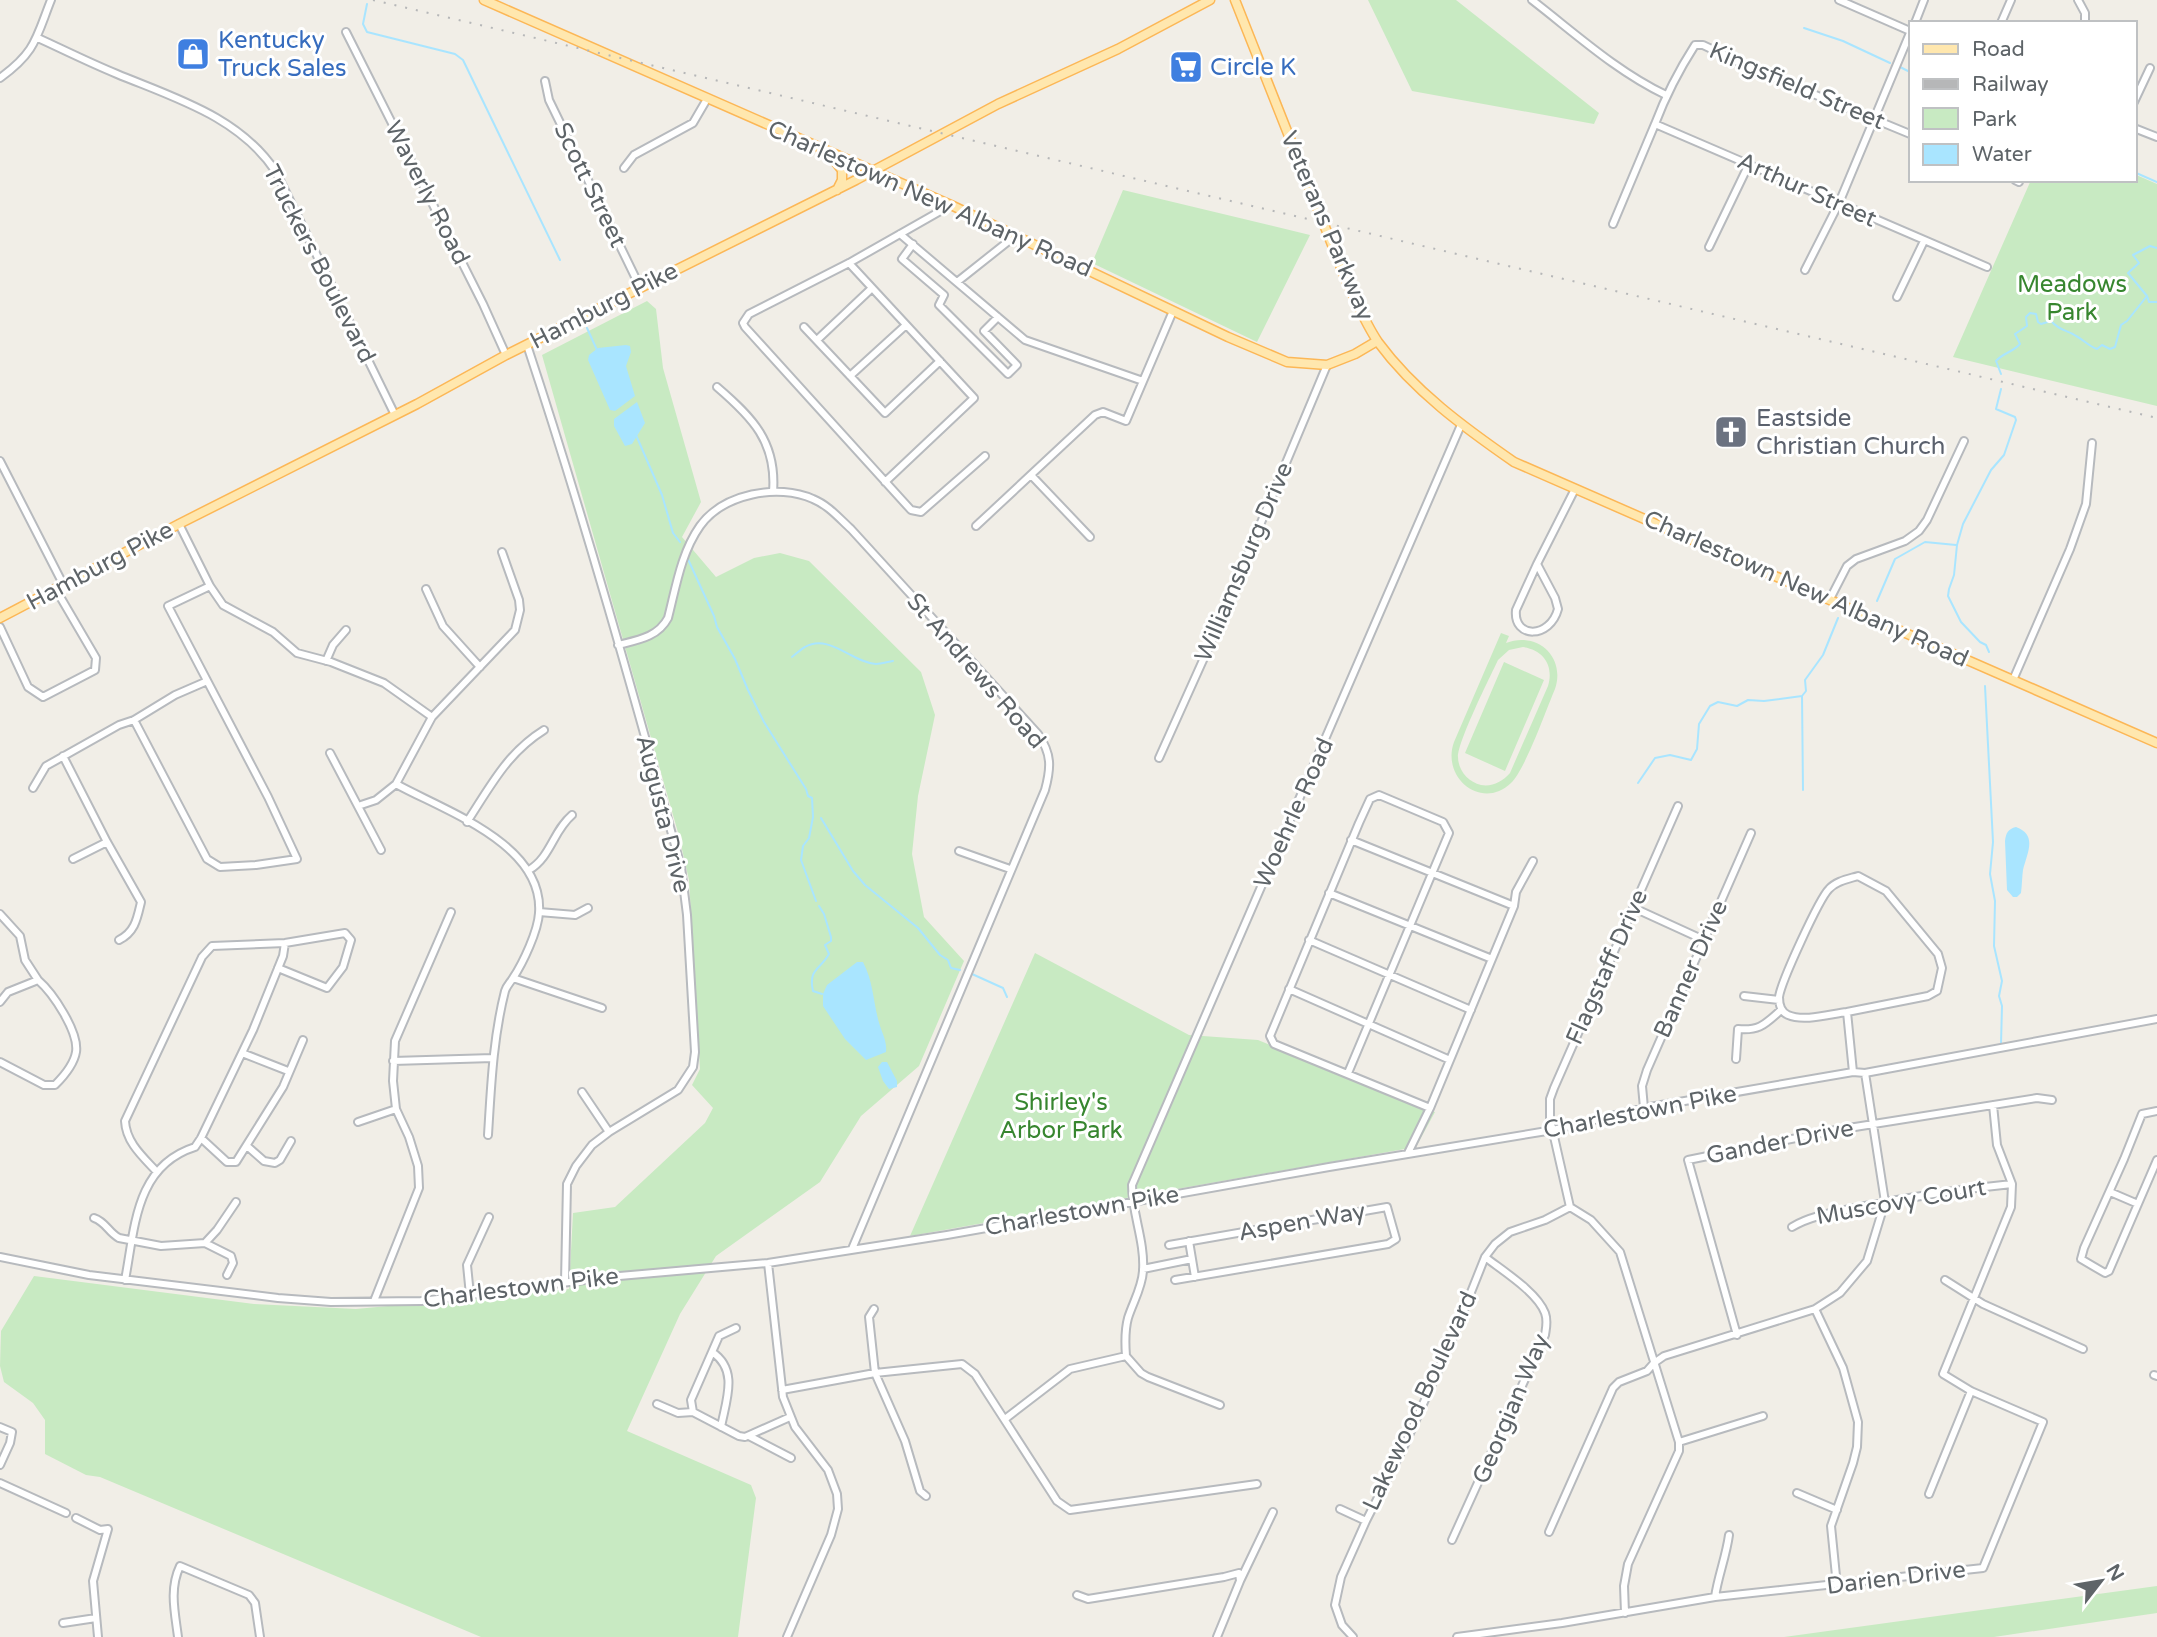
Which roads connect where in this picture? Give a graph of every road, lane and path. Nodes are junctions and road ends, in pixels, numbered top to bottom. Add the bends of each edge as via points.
1 (51, 0) edge
2 (484, 0) edge
3 (1210, 0) edge
4 (1235, 0) edge
5 (1532, 0) edge
6 (1839, 0) edge
7 (1924, 0) edge
8 (2011, 0) edge
9 (2078, 0) edge
10 (1916, 21) edge
11 (2002, 21) edge
12 (2085, 21) edge
13 (346, 32) dead end
14 (1909, 32) edge
15 (1909, 34) edge
16 (38, 38) junction
17 (2150, 68) dead end
18 (0, 78) edge
19 (545, 81) dead end
20 (1666, 95) junction
21 (2136, 98) edge
22 (707, 99) junction
23 (1874, 118) junction
24 (1656, 124) junction
25 (2136, 129) edge
26 (1909, 134) edge
27 (2157, 137) edge
28 (824, 150) junction
29 (1749, 164) junction
30 (624, 168) dead end
31 (872, 171) junction
32 (837, 190) junction
33 (1839, 203) junction
34 (951, 205) junction
35 (1613, 224) dead end
36 (900, 234) junction
37 (1015, 236) junction
38 (1924, 241) junction
39 (913, 244) junction
40 (1709, 247) dead end
41 (849, 263) junction
42 (1987, 267) dead end
43 (1805, 270) dead end
44 (957, 282) junction
45 (640, 287) junction
46 (872, 288) junction
47 (1897, 297) dead end
48 (1173, 311) junction
49 (998, 317) junction
50 (906, 325) junction
51 (804, 327) dead end
52 (817, 340) junction
53 (1377, 341) junction
54 (527, 345) junction
55 (506, 355) junction
56 (940, 361) junction
57 (1327, 365) junction
58 (850, 376) junction
59 (1143, 381) junction
60 (717, 387) dead end
61 (395, 415) junction
62 (1461, 425) junction
63 (1964, 441) dead end
64 (2092, 443) dead end
65 (985, 456) dead end
66 (0, 461) edge
67 (1031, 475) junction
68 (885, 482) junction
69 (1575, 489) junction
70 (772, 492) junction
71 (179, 524) junction
72 (976, 526) dead end
73 (1090, 537) dead end
74 (502, 552) dead end
75 (1537, 564) junction
76 (59, 586) junction
77 (211, 586) junction
78 (426, 589) dead end
79 (1830, 599) junction
80 (0, 618) edge
81 (0, 626) edge
82 (346, 631) dead end
83 (618, 645) junction
84 (326, 660) junction
85 (480, 667) junction
86 (206, 680) junction
87 (2013, 680) junction
88 (432, 718) junction
89 (134, 720) junction
90 (544, 730) dead end
91 (2157, 743) edge
92 (330, 753) dead end
93 (63, 756) junction
94 (1159, 758) dead end
95 (396, 785) junction
96 (33, 788) dead end
97 (358, 806) junction
98 (1678, 806) dead end
99 (572, 815) dead end
100 (467, 822) junction
101 (1751, 833) dead end
102 (1351, 840) junction
103 (107, 842) junction
104 (381, 850) dead end
105 (959, 851) dead end
106 (73, 859) dead end
107 (1533, 861) dead end
108 (1010, 869) junction
109 (529, 870) junction
110 (1433, 873) junction
111 (1329, 893) junction
112 (1514, 906) junction
113 (588, 908) dead end
114 (1634, 908) junction
115 (452, 912) dead end
116 (539, 912) junction
117 (0, 914) edge
118 (1409, 926) junction
119 (119, 940) dead end
120 (1309, 940) junction
121 (1704, 940) junction
122 (285, 943) junction
123 (1492, 959) junction
124 (278, 968) junction
125 (1388, 974) junction
126 (513, 978) junction
127 (38, 980) junction
128 (1289, 989) junction
129 (1744, 996) dead end
130 (1779, 1000) junction
131 (0, 1002) edge
132 (602, 1008) dead end
133 (1471, 1010) junction
134 (1781, 1010) junction
135 (1847, 1012) junction
136 (2157, 1019) edge
137 (1367, 1024) junction
138 (303, 1040) dead end
139 (242, 1053) junction
140 (493, 1058) junction
141 (1736, 1059) dead end
142 (1450, 1060) junction
143 (393, 1061) junction
144 (0, 1062) edge
145 (288, 1070) junction
146 (1853, 1072) junction
147 (1348, 1073) junction
148 (1866, 1073) junction
149 (582, 1092) dead end
150 (2052, 1100) dead end
151 (1993, 1105) junction
152 (1430, 1108) junction
153 (1644, 1108) junction
154 (396, 1109) junction
155 (2157, 1111) edge
156 (358, 1122) dead end
157 (1873, 1124) junction
158 (1553, 1130) junction
159 (608, 1132) junction
160 (488, 1135) dead end
161 (201, 1138) junction
162 (291, 1141) dead end
163 (247, 1146) junction
164 (1409, 1153) junction
165 (2157, 1160) edge
166 (156, 1171) junction
167 (2012, 1184) junction
168 (2110, 1192) junction
169 (1132, 1201) junction
170 (236, 1202) dead end
171 (1885, 1202) junction
172 (2138, 1204) junction
173 (1570, 1207) junction
174 (489, 1217) dead end
175 (94, 1218) dead end
176 (1792, 1227) dead end
177 (132, 1240) junction
178 (1189, 1241) junction
179 (205, 1243) junction
180 (1169, 1245) dead end
181 (852, 1249) junction
182 (0, 1257) edge
183 (1192, 1257) junction
184 (1485, 1257) junction
185 (768, 1263) junction
186 (1143, 1267) junction
187 (227, 1275) dead end
188 (1195, 1276) junction
189 (1945, 1279) dead end
190 (125, 1280) junction
191 (1175, 1280) dead end
192 (565, 1282) junction
193 (470, 1294) junction
194 (1974, 1296) junction
195 (374, 1301) junction
196 (874, 1308) dead end
197 (1815, 1310) junction
198 (736, 1328) dead end
199 (1737, 1335) junction
200 (2083, 1349) dead end
201 (712, 1352) junction
202 (1126, 1356) junction
203 (1654, 1363) junction
204 (875, 1374) junction
205 (782, 1390) junction
206 (1971, 1391) junction
207 (657, 1404) dead end
208 (1220, 1405) dead end
209 (693, 1412) junction
210 (1763, 1416) dead end
211 (790, 1417) junction
212 (1005, 1419) junction
213 (0, 1427) edge
214 (721, 1427) junction
215 (749, 1436) junction
216 (1679, 1442) junction
217 (791, 1458) dead end
218 (0, 1465) edge
219 (0, 1483) edge
220 (1257, 1484) dead end
221 (1797, 1493) dead end
222 (1929, 1494) dead end
223 (926, 1496) dead end
224 (1340, 1509) dead end
225 (1837, 1510) junction
226 (1273, 1512) dead end
227 (66, 1513) dead end
228 (76, 1518) dead end
229 (1366, 1521) junction
230 (1549, 1532) dead end
231 (1729, 1535) dead end
232 (1452, 1540) dead end
233 (1240, 1581) junction
234 (1837, 1586) junction
235 (1077, 1595) dead end
236 (1715, 1597) junction
237 (1625, 1613) junction
238 (96, 1618) junction
239 (63, 1623) dead end
240 (98, 1637) edge
241 (178, 1637) edge
242 (260, 1637) edge
243 (787, 1637) edge
244 (1217, 1637) edge
245 (1353, 1637) edge
246 (1457, 1637) edge

1 - 16 street
2 - 22 main road, Charlestown New Albany Road
3 - 31 main road, Hamburg Pike
4 - 53 main road, Veterans Parkway via 1346,280
5 - 20 street via 1634,79
6 - 14 street
7 - 10 street
8 - 11 street
9 - 12 street
13 - 55 street, Waverly Road
15 - 23 street
16 - 18 street
16 - 61 street, Truckers Boulevard via 199,109 255,144 277,173
17 - 21 street
19 - 45 street, Scott Street via 549,100
20 - 23 street, Kingsfield Street via 1695,45 1703,45
20 - 24 street
22 - 28 main road, Charlestown New Albany Road
22 - 30 street via 693,123 634,155
23 - 26 street, Kingsfield Street
23 - 33 street
24 - 29 street, Arthur Street
24 - 35 street
25 - 27 street
28 - 31 main road, Charlestown New Albany Road
28 - 32 main road via 842,170
29 - 33 street, Arthur Street
29 - 40 street
31 - 32 main road, Hamburg Pike
31 - 34 main road, Charlestown New Albany Road
32 - 45 main road, Hamburg Pike
33 - 38 street, Arthur Street
33 - 43 street
34 - 36 street
34 - 37 main road, Charlestown New Albany Road
36 - 39 street
36 - 41 street
37 - 44 street
37 - 48 main road, Charlestown New Albany Road
38 - 42 street, Arthur Street
38 - 47 street
39 - 44 street
39 - 49 street via 902,259 944,295 939,305 1008,374 1017,365 984,331
41 - 46 street
41 - 68 street via 749,314 743,323
44 - 49 street
45 - 54 main road, Hamburg Pike
46 - 50 street
46 - 52 street
48 - 57 main road, Charlestown New Albany Road via 1287,362
48 - 59 street
49 - 59 street via 1025,341
50 - 56 street
50 - 58 street
51 - 52 street
52 - 58 street
53 - 57 main road, Charlestown New Albany Road
53 - 62 main road, Veterans Parkway
54 - 55 main road, Hamburg Pike
54 - 83 street, Augusta Drive
55 - 61 main road, Hamburg Pike
56 - 58 street via 885,413
56 - 68 street via 974,398
57 - 94 street, Williamsburg Drive
59 - 67 street via 1126,421 1099,413
60 - 70 street via 754,422 773,464
61 - 71 main road, Hamburg Pike
62 - 69 main road, Charlestown New Albany Road via 1514,462
62 - 169 street, Woehrle Road via 1132,1185
63 - 79 street via 1919,531 1856,559 1847,566
64 - 87 street via 2086,504
65 - 68 street via 921,512 911,510
66 - 76 street
67 - 72 street
67 - 73 street
69 - 75 street
69 - 79 main road, Charlestown New Albany Road
70 - 83 street, St Andrews Road via 733,501 708,517 684,558 664,627
70 - 108 street, St Andrews Road via 816,499 851,529 1045,744 1051,763 1045,790
71 - 76 main road, Hamburg Pike
71 - 77 street
74 - 85 street via 519,600 519,620
75 - 75 street via 1515,616 1530,631 1549,627 1558,609
76 - 80 main road, Hamburg Pike
76 - 81 street via 96,659 95,670 43,697 28,687
77 - 84 street via 223,605 273,632 298,653
77 - 86 street via 168,606
78 - 85 street via 443,626
79 - 87 main road, Charlestown New Albany Road
82 - 84 street
83 - 159 street, Augusta Drive via 681,867 695,1052 693,1068 678,1090
84 - 88 street via 384,683
85 - 88 street
86 - 89 street
86 - 89 street via 297,859 220,867 207,859
87 - 91 main road, Charlestown New Albany Road
88 - 95 street
89 - 93 street
90 - 100 street via 503,765
92 - 97 street
93 - 96 street via 46,766
93 - 103 street
95 - 97 street
95 - 100 street
97 - 104 street
98 - 114 street, Flagstaff Drive
99 - 109 street via 562,823 542,861
100 - 109 street via 504,845
101 - 121 street, Banner Drive
102 - 110 street
102 - 110 street via 1370,799 1381,795 1447,825 1449,833
102 - 111 street
103 - 106 street
103 - 119 street via 141,902 135,926
105 - 108 street
107 - 112 street via 1516,891
108 - 181 street, St Andrews Road
109 - 116 street
110 - 112 street
110 - 118 street
111 - 118 street
111 - 120 street
112 - 123 street
113 - 116 street via 575,915
114 - 121 street
114 - 158 street, Flagstaff Drive via 1554,1088 1549,1110
115 - 143 street via 394,1041
116 - 126 street
117 - 127 street via 20,936 25,960
118 - 123 street
118 - 125 street
120 - 125 street
120 - 128 street
121 - 153 street, Banner Drive via 1647,1070 1642,1086
122 - 124 street
122 - 124 street via 345,933 351,940 343,967 327,988
122 - 166 street via 212,946 202,957 125,1121 130,1140
123 - 133 street
124 - 139 street
125 - 133 street
125 - 137 street
126 - 132 street
126 - 140 street via 506,990
127 - 131 street via 8,992
127 - 144 street via 54,998 75,1040 74,1058 55,1084 44,1085
128 - 137 street
128 - 147 street via 1271,1040
129 - 130 street
130 - 134 street
130 - 135 street via 1822,896 1832,886 1858,876 1886,891 1938,954 1942,968 1937,991 1928,996
133 - 142 street
134 - 135 street via 1807,1017
134 - 141 street via 1758,1029 1738,1029
135 - 146 street
136 - 148 street, Charlestown Pike
137 - 142 street
137 - 147 street
138 - 145 street
139 - 145 street
139 - 161 street
140 - 143 street
140 - 160 street
142 - 152 street
143 - 154 street
145 - 163 street via 283,1087
146 - 148 street, Charlestown Pike
146 - 153 street, Charlestown Pike
147 - 152 street
148 - 157 street
149 - 159 street
150 - 151 street, Gander Drive
151 - 157 street, Gander Drive
151 - 167 street via 1997,1146
152 - 164 street
153 - 158 street, Charlestown Pike
154 - 156 street
154 - 195 street via 418,1166 419,1188
155 - 168 street via 2141,1114
157 - 171 street
157 - 199 street, Gander Drive via 1688,1160
158 - 164 street, Charlestown Pike
158 - 173 street
159 - 192 street, Augusta Drive via 583,1154 567,1184
161 - 163 street via 227,1162 236,1161
161 - 166 street via 195,1147
162 - 163 street via 275,1163 264,1161
164 - 169 street, Charlestown Pike
165 - 172 street
166 - 177 street via 139,1205
167 - 171 street, Muscovy Court
167 - 194 street via 2011,1207
168 - 172 street
168 - 172 street via 2081,1259 2105,1273
169 - 181 street, Charlestown Pike
169 - 186 street
170 - 179 street
171 - 176 street, Muscovy Court via 1805,1219
171 - 197 street via 1867,1261 1840,1293
173 - 184 street, Lakewood Boulevard via 1510,1232
173 - 203 street via 1591,1220 1620,1252
174 - 193 street via 467,1265
175 - 177 street via 106,1224 113,1235
177 - 179 street via 161,1246
177 - 190 street
178 - 180 street, Aspen Way
178 - 183 street
178 - 188 street, Aspen Way via 1387,1207 1396,1239
179 - 187 street via 231,1256
181 - 185 street, Charlestown Pike
182 - 190 street, Charlestown Pike
183 - 186 street
183 - 188 street
184 - 229 street, Lakewood Boulevard via 1406,1442
184 - 232 street, Georgian Way via 1541,1306 1547,1325
185 - 192 street, Charlestown Pike
185 - 205 street
186 - 202 street via 1127,1320
188 - 191 street, Aspen Way
189 - 194 street
190 - 195 street, Charlestown Pike via 331,1302
192 - 193 street, Charlestown Pike
193 - 195 street, Charlestown Pike
194 - 200 street
194 - 206 street, Darien Drive via 1942,1374
196 - 204 street via 869,1317
197 - 199 street
197 - 225 street via 1843,1368 1858,1422 1857,1447
198 - 201 street via 719,1336
199 - 203 street
201 - 209 street via 691,1400
201 - 214 street via 720,1357 729,1377
202 - 208 street via 1148,1377
202 - 212 street via 1070,1368
203 - 216 street
203 - 230 street via 1613,1388
204 - 205 street
204 - 212 street via 962,1364 975,1374
204 - 223 street via 905,1441 920,1491
205 - 211 street
206 - 222 street
206 - 234 street, Darien Drive via 2043,1422 1983,1568
207 - 209 street via 678,1413
209 - 214 street
210 - 216 street
211 - 215 street
211 - 243 street via 828,1470 838,1509
212 - 220 street via 1057,1501 1070,1510
213 - 218 street via 12,1432
214 - 215 street
215 - 217 street
216 - 237 street via 1628,1564
219 - 227 street
221 - 225 street
224 - 229 street
225 - 234 street via 1831,1540
226 - 233 street
228 - 238 street via 100,1530 108,1529 93,1581
229 - 245 street, Lakewood Boulevard via 1335,1605 1342,1625
231 - 236 street
233 - 235 street via 1239,1573 1088,1599
233 - 244 street
234 - 236 street, Darien Drive
236 - 237 street, Darien Drive
237 - 246 street
238 - 239 street
238 - 240 street
241 - 242 street via 173,1600 180,1566 249,1595 255,1603

